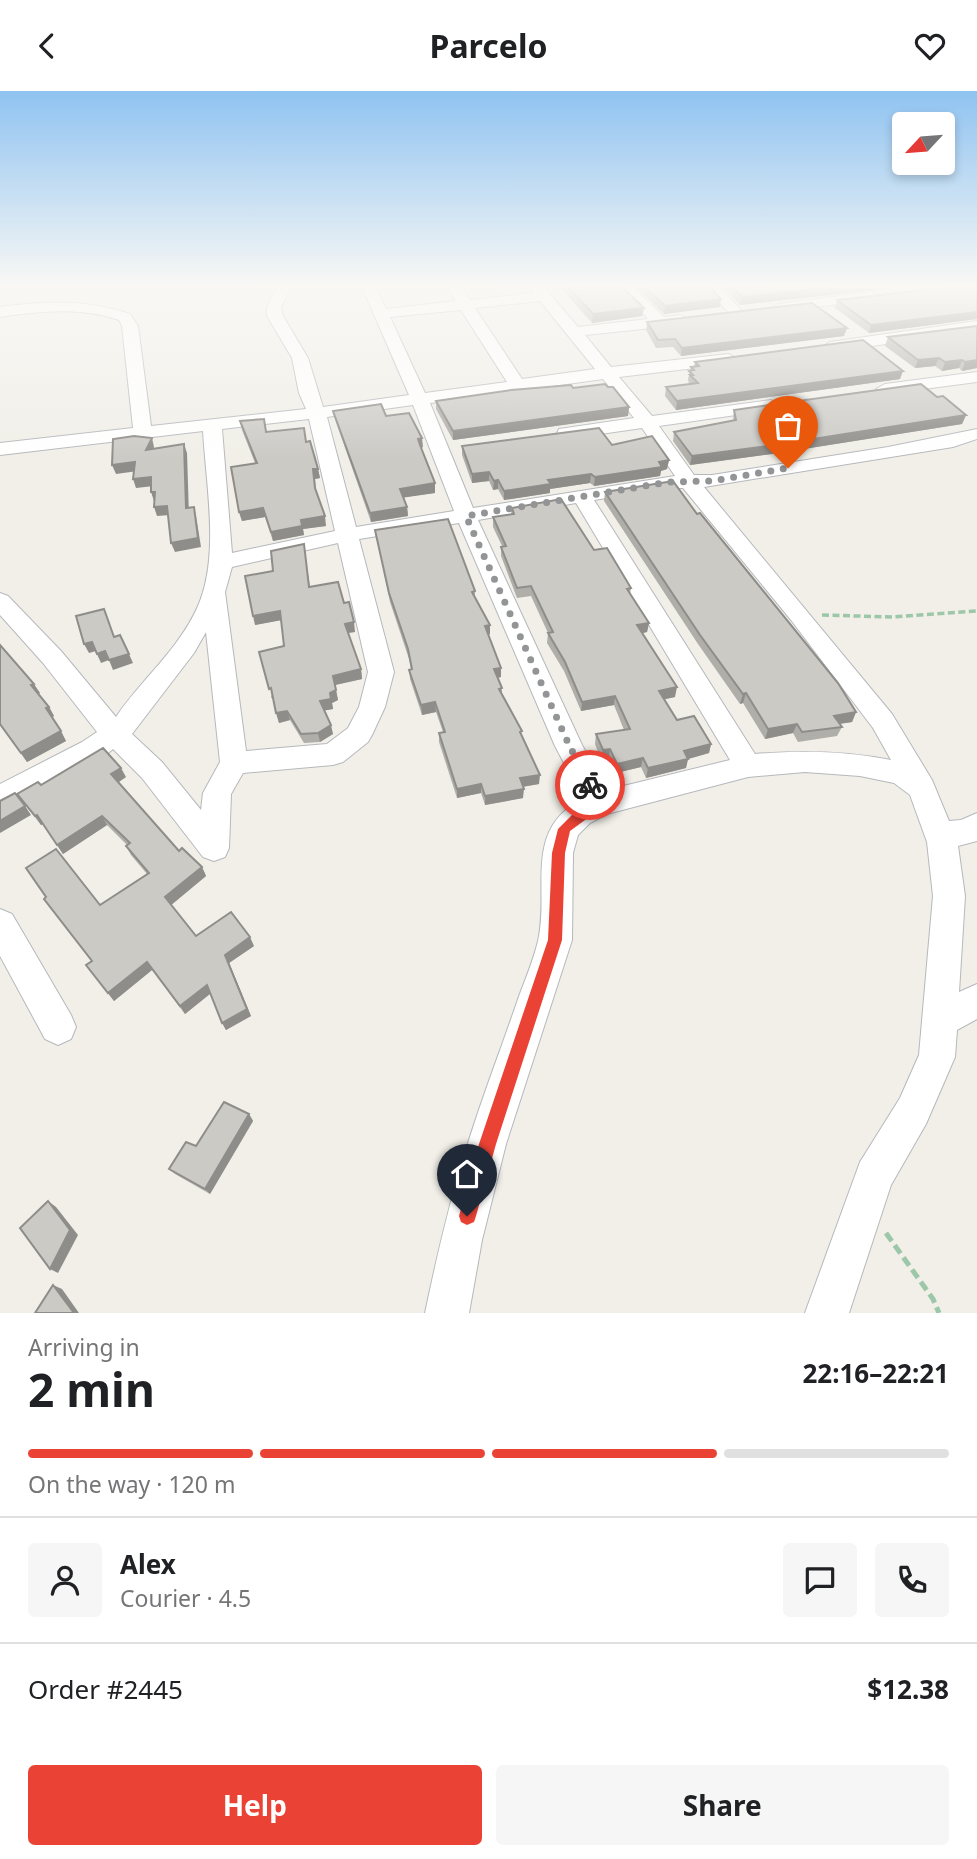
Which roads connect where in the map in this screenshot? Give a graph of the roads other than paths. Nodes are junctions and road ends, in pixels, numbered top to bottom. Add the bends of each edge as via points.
1 (132, 344) edge
2 (292, 344) edge
3 (394, 344) edge
4 (491, 344) edge
5 (582, 344) edge
6 (847, 344) edge
7 (866, 344) edge
8 (809, 349) edge
9 (883, 356) edge
10 (745, 357) edge
11 (902, 370) edge
12 (606, 373) junction
13 (977, 377) edge
14 (921, 384) junction
15 (518, 386) junction
16 (866, 392) edge
17 (418, 399) junction
18 (784, 403) edge
19 (317, 413) junction
20 (647, 422) junction
21 (212, 424) junction
22 (142, 431) junction
23 (974, 434) dead end
24 (551, 435) edge
25 (0, 449) edge
26 (688, 481) junction
27 (582, 497) junction
28 (466, 516) junction
29 (346, 535) junction
30 (222, 562) junction
31 (214, 591) junction
32 (0, 601) edge
33 (114, 734) junction
34 (234, 763) junction
35 (748, 766) junction
36 (922, 789) junction
37 (0, 798) edge
38 (600, 804) junction
39 (977, 825) edge
40 (939, 835) junction
41 (0, 924) edge
42 (977, 1001) edge
43 (939, 1020) junction
44 (58, 1027) dead end
45 (447, 1313) edge
46 (827, 1313) edge

1 - 22 street
2 - 19 street
3 - 17 street
4 - 15 street
5 - 12 street
6 - 8 street
7 - 9 street
10 - 12 street
11 - 14 street
12 - 15 street
12 - 20 street
13 - 14 street
14 - 16 street
15 - 17 street
17 - 19 street
17 - 28 street via 449,449
18 - 20 street
19 - 21 street
19 - 29 street
20 - 24 street
20 - 26 street
21 - 22 street
21 - 30 street
22 - 25 street
23 - 26 street via 888,453
26 - 27 street
26 - 36 street via 883,721
27 - 28 street
27 - 35 street
28 - 29 street
28 - 38 street
29 - 30 street
29 - 34 street via 380,672 372,707 358,735 333,754
30 - 31 street
31 - 33 street via 210,607 185,647
31 - 34 street
32 - 33 street
33 - 34 street via 152,770 214,848 217,793
33 - 37 street
35 - 36 street via 805,761 860,765 902,773
35 - 38 street
36 - 40 street
38 - 45 street via 564,829 558,853 555,940 487,1144
39 - 40 street via 967,832
40 - 43 street via 948,896
41 - 44 street
42 - 43 street
43 - 46 street via 937,1057 914,1111 874,1176

